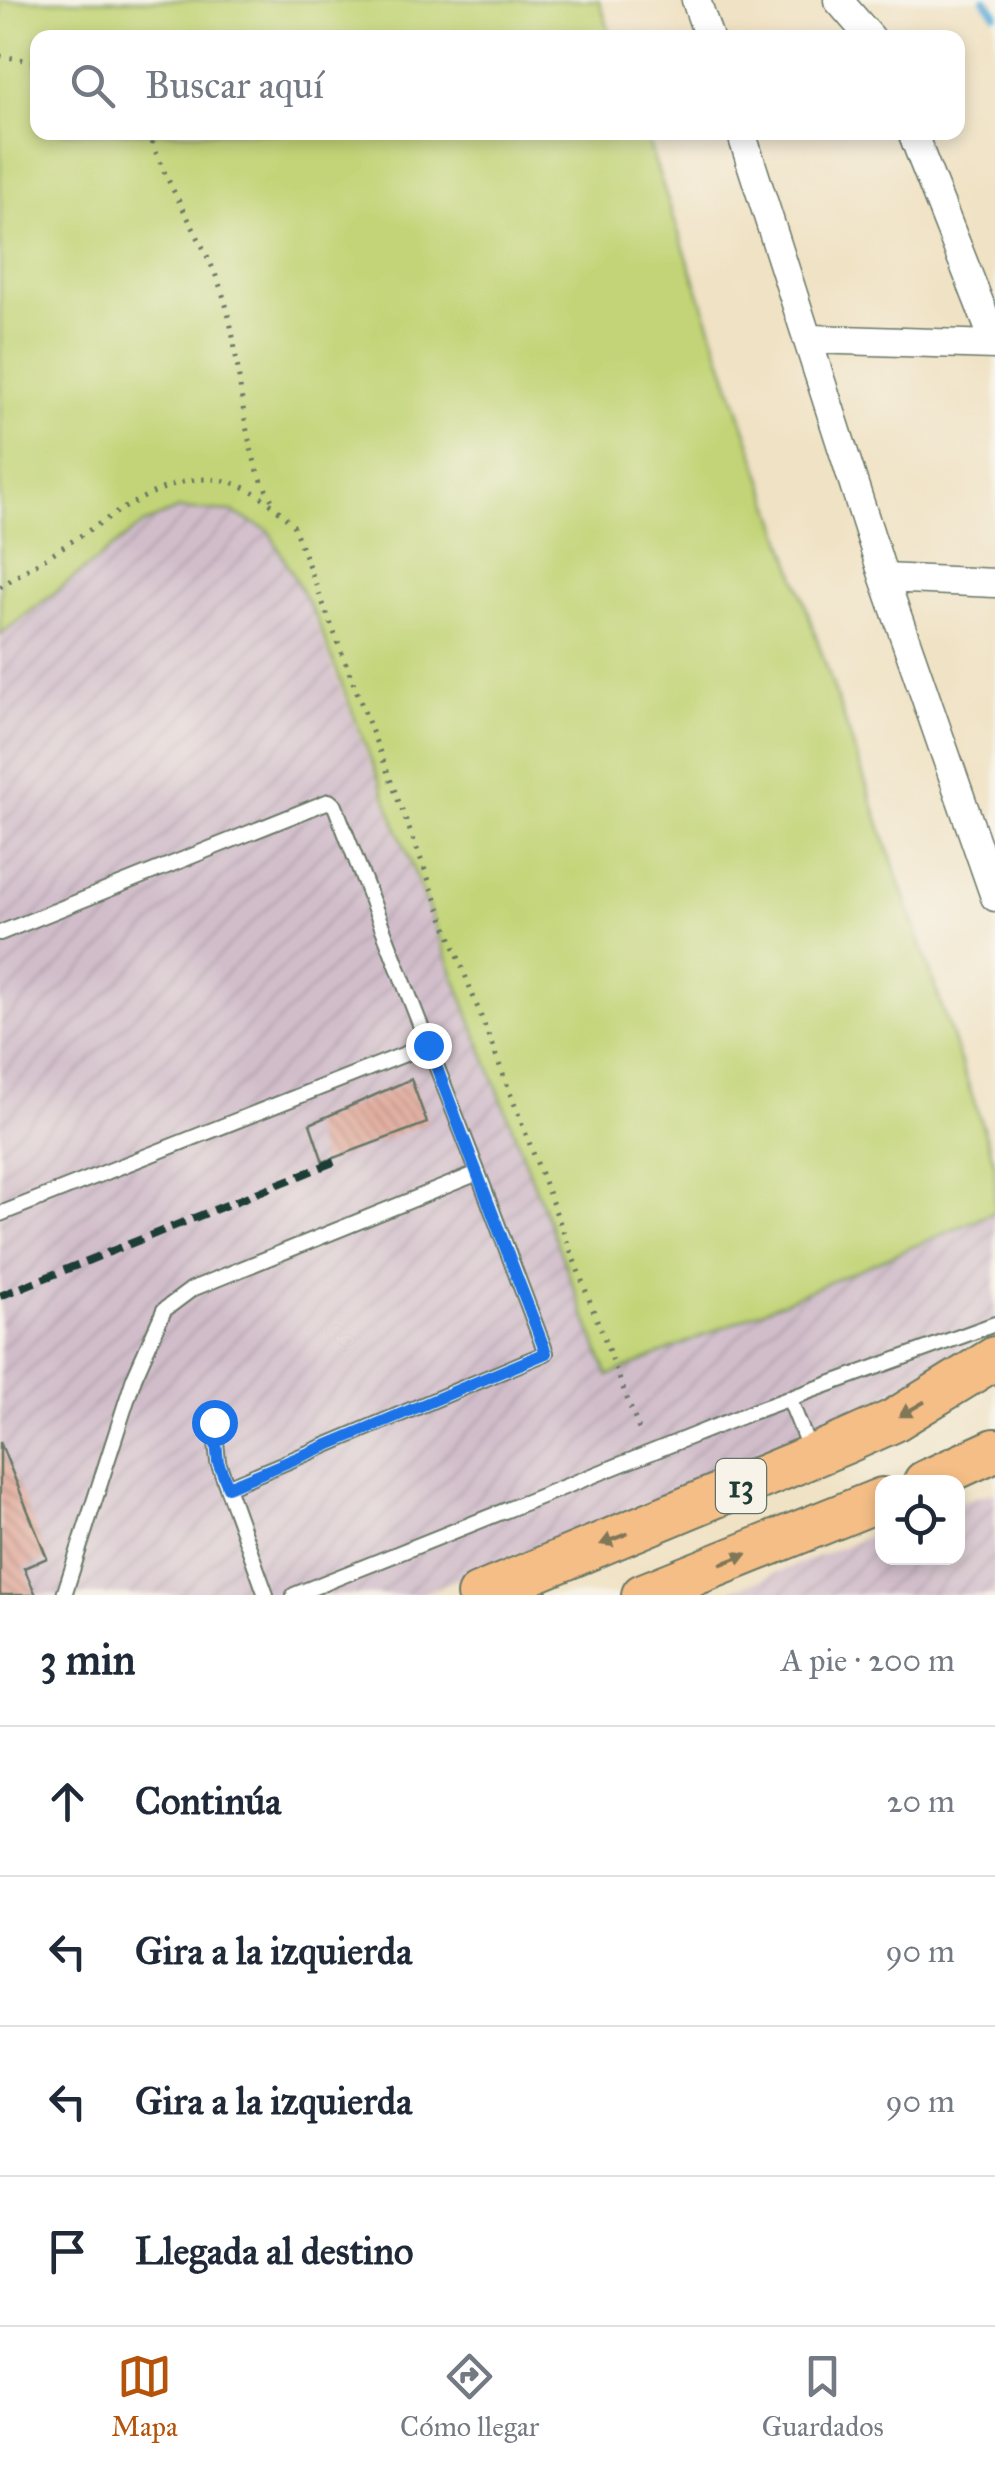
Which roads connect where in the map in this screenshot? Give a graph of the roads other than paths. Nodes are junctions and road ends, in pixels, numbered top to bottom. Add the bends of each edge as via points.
1 (696, 0) edge
2 (838, 0) edge
3 (706, 30) edge
4 (864, 30) edge
5 (744, 140) edge
6 (915, 140) edge
7 (810, 339) junction
8 (995, 344) edge
9 (884, 578) junction
10 (995, 583) edge
11 (995, 896) edge
12 (0, 933) edge
13 (428, 1045) junction
14 (478, 1173) junction
15 (0, 1214) edge
16 (995, 1324) edge
17 (995, 1358) edge
18 (788, 1398) junction
19 (214, 1422) dead end
20 (995, 1450) edge
21 (812, 1456) junction
22 (940, 1475) edge
23 (228, 1487) junction
24 (875, 1503) edge
25 (64, 1595) edge
26 (266, 1595) edge
27 (294, 1595) edge
28 (478, 1595) edge
29 (643, 1595) edge

1 - 3 street
2 - 4 street
5 - 7 street
6 - 8 street
7 - 8 street
7 - 9 street
9 - 10 street
9 - 11 street
12 - 13 lane via 330,801
13 - 14 lane
13 - 15 lane
14 - 23 lane via 546,1353
14 - 25 lane via 169,1304 134,1378
16 - 18 lane
17 -> 21 main road, 13 via 893,1420
18 - 21 lane
18 - 27 lane
19 - 23 lane
20 - 22 main road
21 -> 28 main road, 13
23 - 26 lane
29 -> 24 main road, 13

